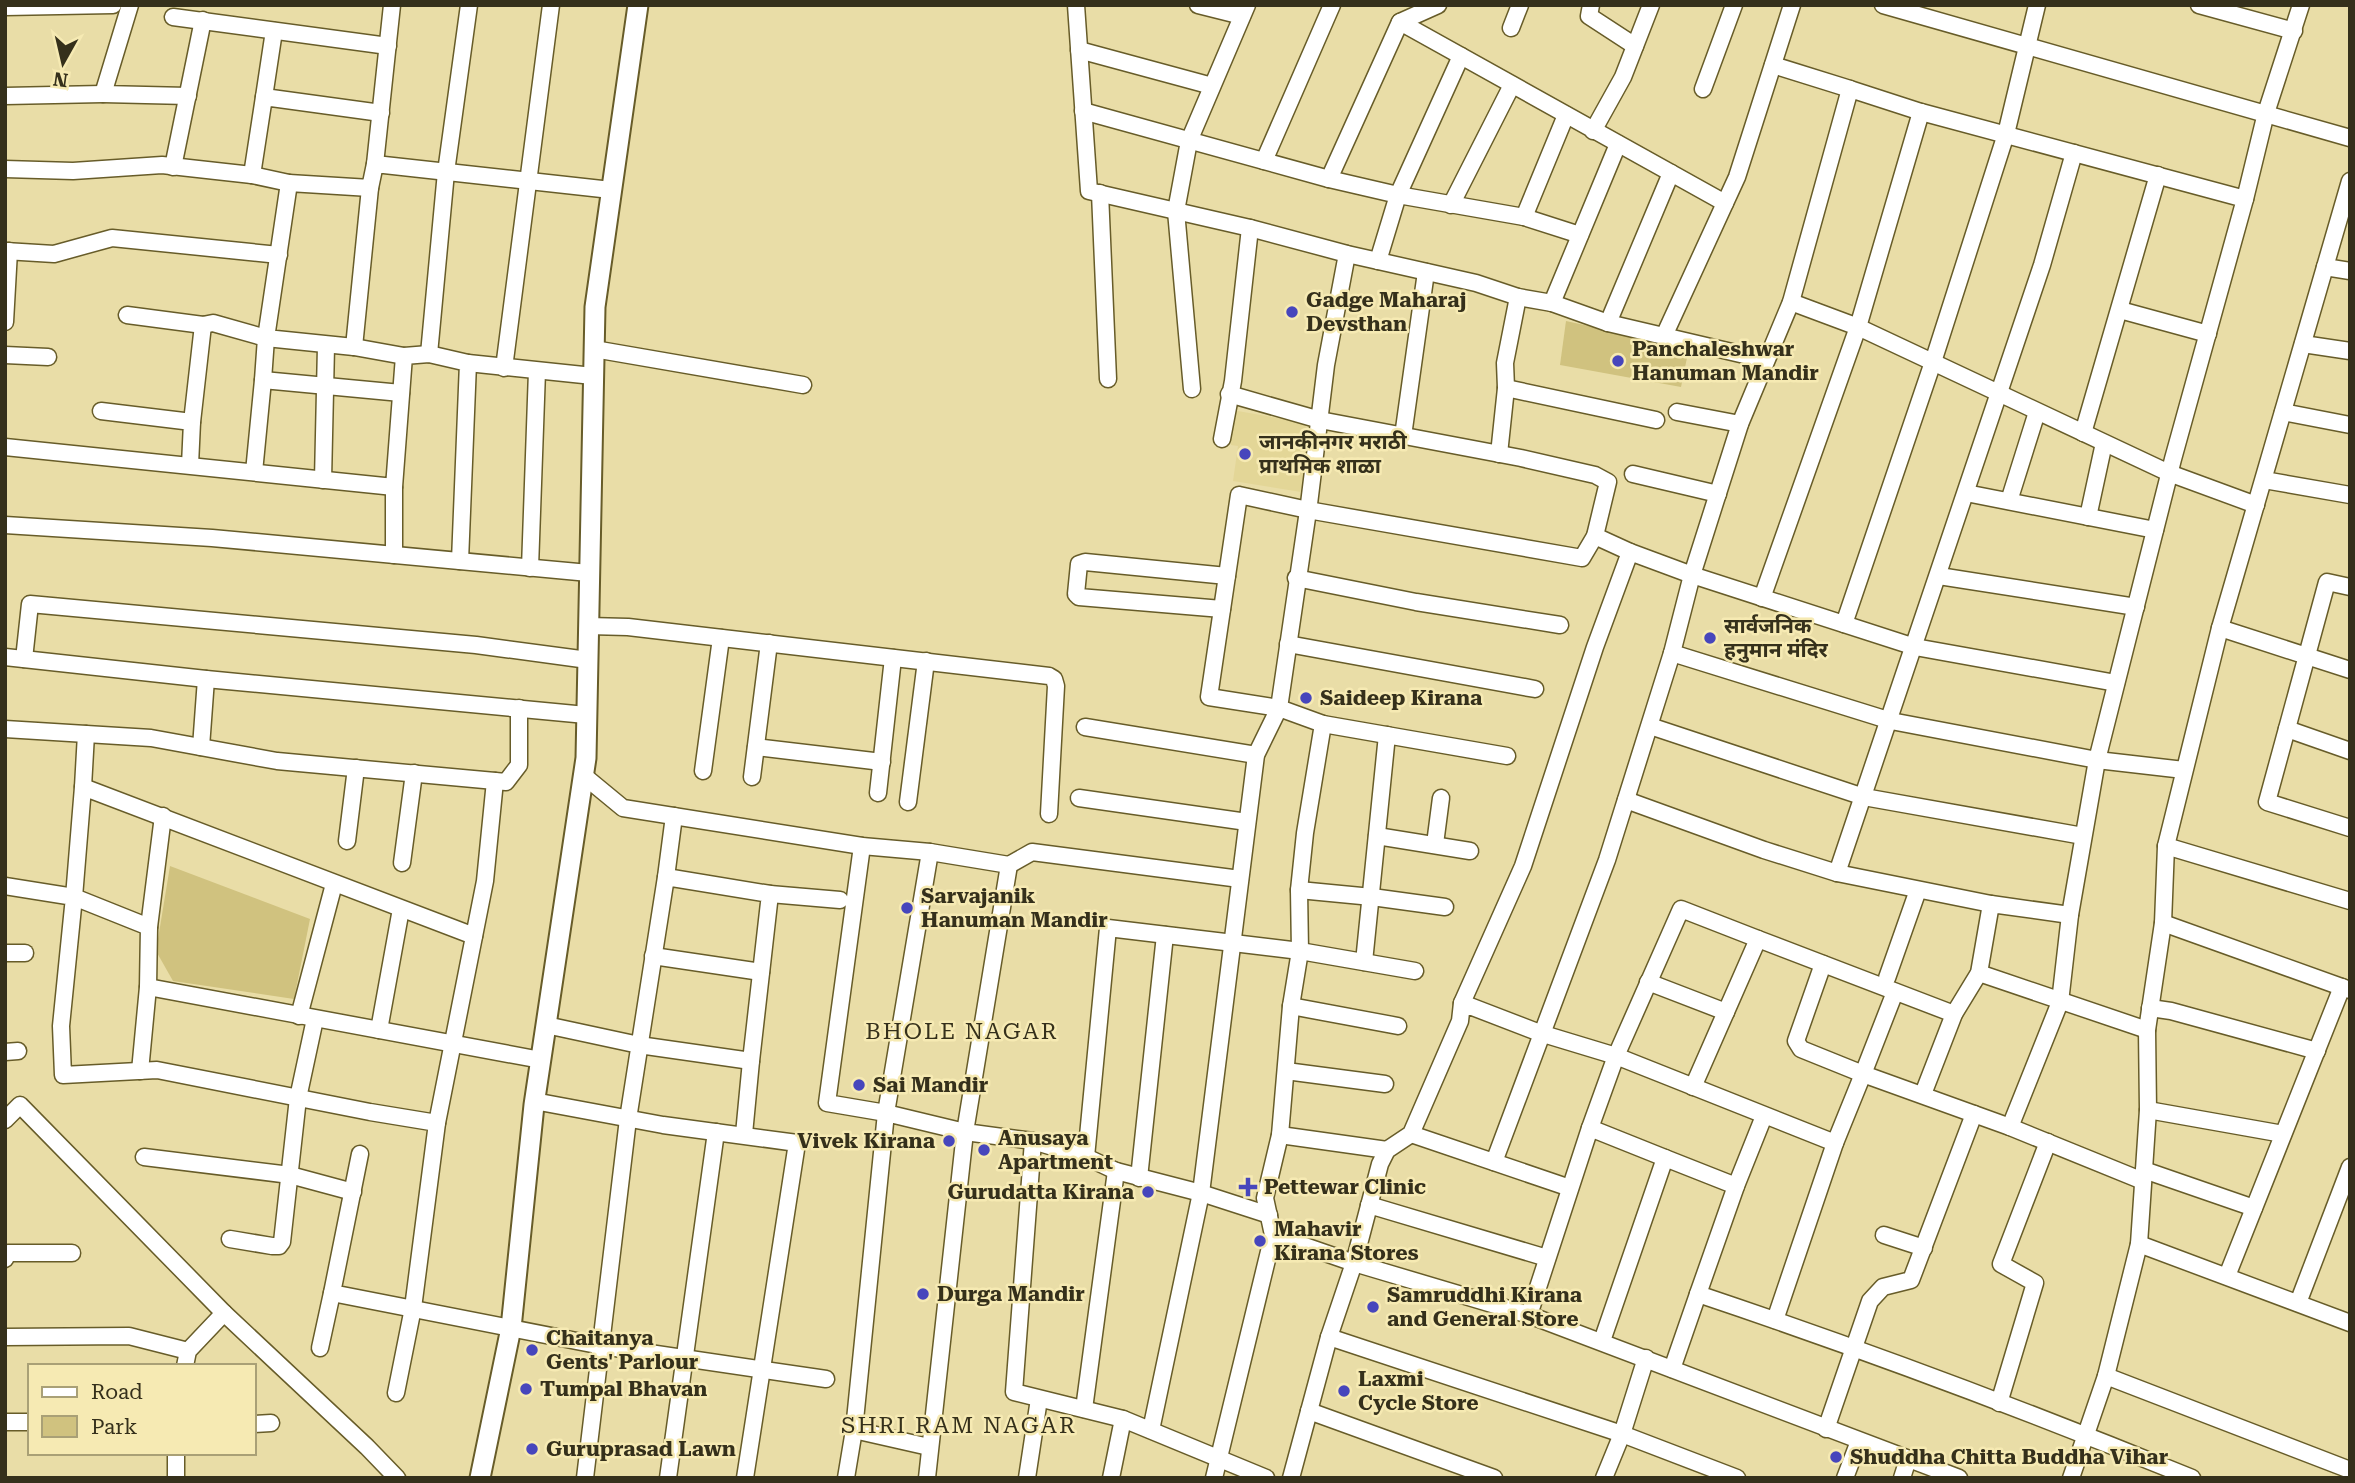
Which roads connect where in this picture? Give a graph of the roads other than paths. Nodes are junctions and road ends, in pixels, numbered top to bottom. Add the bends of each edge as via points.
1 (392, 5) edge
2 (469, 5) edge
3 (551, 5) edge
4 (638, 5) edge
5 (1076, 5) edge
6 (1198, 5) edge
7 (1332, 5) edge
8 (1438, 5) edge
9 (1520, 5) edge
10 (1591, 5) edge
11 (1651, 5) edge
12 (1734, 5) edge
13 (1792, 5) edge
14 (1883, 5) edge
15 (2037, 5) edge
16 (2199, 5) edge
17 (2301, 5) edge
18 (122, 6) edge
19 (5, 7) edge
20 (2220, 8) edge
21 (1244, 11) edge
22 (173, 17) dead end
23 (203, 20) junction
24 (1400, 22) junction
25 (1511, 28) dead end
26 (274, 31) junction
27 (2294, 32) junction
28 (1635, 46) junction
29 (388, 47) junction
30 (2026, 47) junction
31 (1079, 50) junction
32 (1461, 56) junction
33 (1773, 65) junction
34 (1512, 85) junction
35 (1212, 86) junction
36 (1703, 89) dead end
37 (1850, 89) junction
38 (103, 94) junction
39 (5, 96) edge
40 (188, 96) junction
41 (264, 97) junction
42 (1083, 111) junction
43 (1921, 112) junction
44 (381, 113) junction
45 (2266, 113) junction
46 (1566, 116) junction
47 (1593, 131) junction
48 (2006, 134) junction
49 (2350, 138) edge
50 (1189, 141) junction
51 (1618, 144) junction
52 (2074, 153) junction
53 (1264, 161) junction
54 (375, 164) junction
55 (173, 167) junction
56 (5, 169) edge
57 (446, 172) junction
58 (1671, 173) junction
59 (252, 175) junction
60 (2158, 175) junction
61 (1329, 179) junction
62 (527, 181) junction
63 (2350, 181) edge
64 (289, 183) junction
65 (370, 188) junction
66 (611, 190) junction
67 (1100, 193) junction
68 (1398, 195) junction
69 (2245, 199) junction
70 (1725, 203) junction
71 (1451, 205) junction
72 (1177, 211) junction
73 (2345, 211) edge
74 (1524, 218) junction
75 (1250, 228) junction
76 (1580, 235) junction
77 (7, 251) edge
78 (1347, 254) junction
79 (279, 255) junction
80 (1378, 261) junction
81 (2325, 267) junction
82 (2350, 271) edge
83 (1426, 272) junction
84 (1518, 297) junction
85 (1791, 302) junction
86 (1552, 303) junction
87 (2120, 310) junction
88 (127, 315) dead end
89 (5, 322) edge
90 (1608, 323) junction
91 (203, 325) junction
92 (1858, 327) junction
93 (2207, 334) junction
94 (1664, 336) junction
95 (267, 338) junction
96 (2303, 344) junction
97 (326, 346) junction
98 (354, 347) junction
99 (594, 349) junction
100 (2350, 351) edge
101 (429, 354) junction
102 (5, 355) edge
103 (404, 356) junction
104 (48, 357) dead end
105 (1766, 360) junction
106 (1933, 362) junction
107 (468, 363) junction
108 (504, 368) junction
109 (537, 371) junction
110 (593, 376) junction
111 (1108, 379) dead end
112 (263, 380) junction
113 (326, 384) junction
114 (803, 385) dead end
115 (1506, 387) junction
116 (1192, 389) dead end
117 (401, 393) junction
118 (1229, 394) junction
119 (1999, 395) junction
120 (101, 411) dead end
121 (1677, 412) dead end
122 (2037, 412) junction
123 (2283, 412) junction
124 (1320, 420) junction
125 (1656, 420) dead end
126 (192, 422) junction
127 (1740, 424) junction
128 (2350, 425) edge
129 (2082, 433) junction
130 (1402, 436) junction
131 (1222, 439) dead end
132 (2104, 443) junction
133 (5, 447) edge
134 (1499, 454) junction
135 (190, 465) junction
136 (254, 472) junction
137 (2169, 473) junction
138 (1633, 474) dead end
139 (323, 480) junction
140 (2264, 480) junction
141 (394, 487) junction
142 (1718, 494) junction
143 (1966, 494) junction
144 (2350, 495) edge
145 (2009, 501) junction
146 (2256, 505) junction
147 (1308, 510) junction
148 (2088, 517) junction
149 (5, 525) edge
150 (2155, 530) junction
151 (1595, 536) junction
152 (1630, 552) junction
153 (394, 555) junction
154 (460, 561) junction
155 (530, 568) junction
156 (589, 573) junction
157 (1692, 575) junction
158 (1227, 576) junction
159 (1939, 576) junction
160 (1296, 578) junction
161 (2350, 587) edge
162 (1762, 598) junction
163 (2136, 607) junction
164 (1222, 609) junction
165 (1843, 624) junction
166 (1560, 625) dead end
167 (588, 626) junction
168 (2220, 628) junction
169 (721, 638) junction
170 (769, 643) junction
171 (1288, 644) junction
172 (1915, 647) junction
173 (1672, 653) junction
174 (2305, 656) junction
175 (5, 657) edge
176 (893, 657) junction
177 (24, 659) junction
178 (587, 660) junction
179 (926, 662) junction
180 (2350, 670) edge
181 (206, 679) junction
182 (2116, 682) junction
183 (1535, 689) dead end
184 (519, 708) junction
185 (1279, 708) junction
186 (586, 715) junction
187 (1891, 721) junction
188 (1323, 724) junction
189 (1650, 726) junction
190 (1085, 727) dead end
191 (5, 729) edge
192 (2287, 729) junction
193 (86, 734) junction
194 (1387, 735) junction
195 (201, 747) junction
196 (756, 747) junction
197 (2350, 751) edge
198 (1256, 755) junction
199 (1507, 756) dead end
200 (2096, 760) junction
201 (882, 762) junction
202 (356, 768) junction
203 (2184, 770) junction
204 (703, 771) dead end
205 (414, 773) junction
206 (583, 775) junction
207 (752, 777) dead end
208 (495, 781) junction
209 (83, 788) junction
210 (878, 793) dead end
211 (1864, 797) junction
212 (1079, 798) dead end
213 (1441, 798) dead end
214 (1626, 800) junction
215 (908, 802) dead end
216 (1049, 814) dead end
217 (163, 816) junction
218 (674, 816) junction
219 (1247, 822) junction
220 (2350, 828) edge
221 (1377, 836) junction
222 (2084, 836) junction
223 (347, 841) dead end
224 (1435, 844) junction
225 (862, 846) junction
226 (2166, 846) junction
227 (1470, 850) dead end
228 (930, 852) junction
229 (402, 863) dead end
230 (1009, 865) junction
231 (1838, 873) junction
232 (666, 877) junction
233 (1240, 879) junction
234 (334, 884) junction
235 (5, 887) edge
236 (1299, 890) junction
237 (1918, 890) junction
238 (769, 894) junction
239 (74, 897) junction
240 (1372, 897) junction
241 (840, 900) dead end
242 (2350, 901) edge
243 (1991, 904) junction
244 (1445, 907) dead end
245 (401, 909) junction
246 (2070, 915) junction
247 (2163, 923) junction
248 (149, 927) junction
249 (1165, 935) junction
250 (474, 936) junction
251 (1758, 939) junction
252 (1232, 944) junction
253 (1300, 951) junction
254 (5, 953) edge
255 (25, 953) dead end
256 (653, 956) junction
257 (1364, 962) junction
258 (1823, 964) junction
259 (1415, 971) dead end
260 (761, 972) junction
261 (1979, 973) junction
262 (1648, 982) junction
263 (1891, 985) junction
264 (148, 987) junction
265 (2346, 989) edge
266 (2060, 1002) junction
267 (1462, 1003) junction
268 (1291, 1006) junction
269 (2150, 1008) junction
270 (1726, 1012) junction
271 (1954, 1014) junction
272 (307, 1017) junction
273 (546, 1025) junction
274 (1398, 1026) dead end
275 (379, 1030) junction
276 (2147, 1030) junction
277 (1540, 1033) junction
278 (453, 1044) junction
279 (639, 1045) junction
280 (2317, 1051) junction
281 (1616, 1056) junction
282 (541, 1059) junction
283 (751, 1061) junction
284 (140, 1071) junction
285 (1286, 1071) junction
286 (1863, 1074) junction
287 (1385, 1084) dead end
288 (1693, 1087) junction
289 (1923, 1094) junction
290 (298, 1098) junction
291 (534, 1101) junction
292 (2148, 1110) junction
293 (886, 1113) junction
294 (1974, 1114) junction
295 (1764, 1116) junction
296 (628, 1119) junction
297 (5, 1120) edge
298 (438, 1123) junction
299 (2010, 1127) junction
300 (1590, 1129) junction
301 (716, 1132) junction
302 (965, 1132) junction
303 (744, 1134) junction
304 (1411, 1134) junction
305 (2283, 1134) junction
306 (1280, 1135) junction
307 (1033, 1142) junction
308 (2048, 1142) junction
309 (1835, 1143) junction
310 (1387, 1150) junction
311 (360, 1154) dead end
312 (144, 1157) dead end
313 (1086, 1157) junction
314 (1665, 1158) junction
315 (1494, 1162) junction
316 (2350, 1167) edge
317 (1116, 1171) junction
318 (290, 1175) junction
319 (2144, 1175) junction
320 (1139, 1178) junction
321 (1735, 1186) junction
322 (1570, 1188) junction
323 (353, 1192) junction
324 (1200, 1193) junction
325 (1369, 1205) junction
326 (2254, 1208) junction
327 (1269, 1214) junction
328 (1273, 1235) junction
329 (1884, 1235) dead end
330 (230, 1239) dead end
331 (2139, 1244) junction
332 (1924, 1248) junction
333 (72, 1253) dead end
334 (5, 1258) edge
335 (1547, 1258) junction
336 (1354, 1263) junction
337 (2227, 1276) junction
338 (332, 1293) junction
339 (1698, 1294) junction
340 (2298, 1303) junction
341 (413, 1308) junction
342 (223, 1314) junction
343 (1529, 1315) junction
344 (1775, 1320) junction
345 (2350, 1323) edge
346 (511, 1328) junction
347 (5, 1337) edge
348 (1329, 1337) junction
349 (1602, 1341) junction
350 (602, 1346) junction
351 (320, 1348) dead end
352 (1854, 1348) junction
353 (187, 1358) edge
354 (685, 1358) junction
355 (1646, 1358) junction
356 (761, 1368) junction
357 (1672, 1369) junction
358 (2106, 1376) junction
359 (826, 1379) dead end
360 (396, 1393) dead end
361 (1039, 1399) junction
362 (1999, 1403) junction
363 (1084, 1409) junction
364 (1309, 1411) junction
365 (1123, 1419) junction
366 (5, 1422) edge
367 (28, 1422) edge
368 (256, 1423) edge
369 (271, 1423) dead end
370 (1826, 1429) junction
371 (853, 1430) junction
372 (1151, 1430) junction
373 (1622, 1434) junction
374 (2086, 1435) junction
375 (1859, 1441) junction
376 (929, 1447) junction
377 (176, 1455) edge
378 (1220, 1457) junction
379 (1908, 1459) junction
380 (2350, 1470) edge
381 (176, 1478) edge
382 (397, 1478) edge
383 (480, 1478) edge
384 (585, 1478) edge
385 (668, 1478) edge
386 (745, 1478) edge
387 (846, 1478) edge
388 (927, 1478) edge
389 (1027, 1478) edge
390 (1111, 1478) edge
391 (1214, 1478) edge
392 (1266, 1478) edge
393 (1291, 1478) edge
394 (1494, 1478) edge
395 (1604, 1478) edge
396 (1737, 1478) edge
397 (1845, 1478) edge
398 (1902, 1478) edge
399 (1959, 1478) edge
400 (2071, 1478) edge
401 (2192, 1478) edge

1 - 29 street
2 - 57 street
3 - 62 street
4 - 66 street
5 - 31 street
6 - 21 street
7 - 53 street
8 - 24 street
9 - 25 street
10 - 28 street via 1589,16
11 - 28 street
12 - 36 street
13 - 33 street
14 - 30 street
15 - 30 street
16 - 20 street
17 - 27 street
18 - 19 street
18 - 38 street
20 - 27 street
21 - 35 street
22 - 23 street
23 - 26 street
23 - 40 street
24 - 32 street
24 - 61 street
26 - 29 street
26 - 41 street
27 - 45 street
28 - 47 street
29 - 44 street
30 - 45 street
30 - 48 street
31 - 35 street
31 - 42 street
32 - 34 street
32 - 68 street
33 - 37 street
33 - 70 street
34 - 46 street
34 - 71 street
35 - 50 street
37 - 43 street
37 - 85 street
38 - 39 street
38 - 40 street
40 - 55 street
41 - 44 street
41 - 59 street
42 - 50 street
42 - 67 street via 1089,191
43 - 48 street
43 - 92 street
44 - 54 street
45 - 49 street
45 - 69 street
46 - 47 street
46 - 74 street
47 - 51 street
48 - 52 street
48 - 106 street
50 - 53 street
50 - 72 street
51 - 58 street
51 - 76 street
52 - 60 street
52 - 119 street
53 - 61 street
54 - 57 street
54 - 65 street
55 - 56 street via 72,172
55 - 59 street
57 - 62 street
57 - 101 street
58 - 70 street
58 - 90 street
59 - 64 street
60 - 69 street
60 - 87 street
61 - 68 street
62 - 66 street
62 - 108 street
63 - 73 street
64 - 65 street
64 - 79 street
65 - 98 street
66 - 99 street
67 - 72 street
67 - 111 street
68 - 71 street
68 - 80 street
69 - 93 street
70 - 94 street
71 - 74 street
72 - 75 street
72 - 116 street
73 - 81 street
74 - 76 street
75 - 78 street
75 - 118 street
76 - 86 street
77 - 79 street via 54,254 112,238
77 - 89 street
78 - 80 street
78 - 124 street
79 - 95 street
80 - 83 street
81 - 82 street
81 - 96 street
83 - 84 street
83 - 130 street
84 - 86 street
84 - 115 street via 1505,363
85 - 92 street
85 - 105 street
86 - 90 street
87 - 93 street
87 - 129 street
88 - 91 street
90 - 94 street
91 - 95 street via 213,323
91 - 126 street
92 - 106 street
92 - 162 street
93 - 137 street
94 - 105 street
95 - 97 street
95 - 112 street
96 - 100 street
96 - 123 street
97 - 98 street
97 - 113 street
98 - 103 street
99 - 110 street
99 - 114 street
101 - 103 street
101 - 107 street
102 - 104 street
103 - 117 street
105 - 127 street
106 - 119 street
106 - 165 street
107 - 108 street
107 - 154 street
108 - 109 street
109 - 110 street
109 - 155 street
110 - 156 street
112 - 113 street
112 - 136 street
113 - 117 street
113 - 139 street
115 - 125 street
115 - 134 street
117 - 141 street
118 - 124 street
118 - 131 street
119 - 122 street
119 - 143 street
120 - 126 street
121 - 127 street
122 - 129 street
122 - 145 street
123 - 128 street
123 - 140 street
124 - 130 street
124 - 147 street
126 - 135 street
127 - 142 street
129 - 132 street
130 - 134 street
132 - 137 street
132 - 148 street
133 - 135 street
134 - 151 street via 1595,475 1608,482
135 - 136 street
136 - 139 street
137 - 146 street
137 - 150 street
138 - 142 street
139 - 141 street
140 - 144 street
140 - 146 street
141 - 153 street
142 - 157 street
143 - 145 street
143 - 159 street
145 - 148 street
146 - 168 street
147 - 151 street via 1582,558
147 - 158 street via 1239,495
147 - 160 street
148 - 150 street
149 - 153 street
150 - 163 street
151 - 152 street
152 - 157 street
152 - 267 street via 1523,866
153 - 154 street
154 - 155 street
155 - 156 street
156 - 167 street
157 - 162 street
157 - 173 street
158 - 164 street
158 - 164 street via 1085,562 1076,569 1079,597
159 - 163 street
159 - 172 street
160 - 166 street
160 - 171 street
161 - 174 street via 2327,582
162 - 165 street
163 - 182 street
164 - 185 street via 1209,697
165 - 172 street
167 - 169 street
167 - 178 street
168 - 174 street
168 - 203 street
169 - 170 street
169 - 204 street
170 - 176 street
170 - 196 street
171 - 183 street
171 - 185 street
172 - 182 street
172 - 187 street
173 - 187 street
173 - 189 street
174 - 180 street
174 - 192 street
175 - 177 street
176 - 179 street
176 - 201 street
177 - 178 street via 30,604 476,645
177 - 181 street
178 - 186 street
179 - 215 street
179 - 216 street via 1054,679
181 - 184 street
181 - 195 street
182 - 200 street
184 - 186 street
184 - 208 street via 519,765 506,782
185 - 188 street
185 - 198 street
186 - 206 street
187 - 200 street
187 - 211 street
188 - 194 street
188 - 236 street
189 - 211 street
189 - 214 street
190 - 198 street
191 - 193 street
192 - 197 street
192 - 220 street via 2267,802
193 - 195 street
193 - 209 street
194 - 199 street
194 - 221 street
195 - 202 street via 277,761
196 - 201 street
196 - 207 street
198 - 219 street
200 - 203 street
200 - 222 street
201 - 210 street
202 - 205 street
202 - 223 street
203 - 226 street
205 - 208 street
205 - 229 street
206 - 218 street via 623,808
206 - 273 street
208 - 250 street via 485,881
209 - 217 street
209 - 239 street
211 - 222 street
211 - 231 street
212 - 219 street
213 - 224 street
214 - 231 street
214 - 277 street
217 - 234 street
217 - 248 street
218 - 225 street
218 - 232 street
219 - 233 street
221 - 224 street
221 - 240 street
222 - 246 street
224 - 227 street
225 - 228 street
225 - 293 street via 827,1103
226 - 242 street
226 - 247 street
228 - 230 street
228 - 293 street
230 - 233 street via 1032,852
230 - 302 street
231 - 237 street
232 - 238 street
232 - 256 street
233 - 252 street
234 - 245 street
234 - 272 street
235 - 239 street
236 - 240 street
236 - 253 street
237 - 243 street
237 - 263 street
238 - 241 street
238 - 260 street
239 - 248 street
239 - 284 street via 61,1026 63,1075
240 - 244 street
240 - 257 street
243 - 246 street
243 - 261 street
245 - 250 street
245 - 275 street
246 - 266 street
247 - 265 street
247 - 269 street
248 - 264 street
249 - 252 street
249 - 313 street via 1108,928
249 - 320 street
250 - 278 street
251 - 258 street
251 - 262 street via 1681,909
251 - 270 street
252 - 253 street
252 - 324 street
253 - 257 street
253 - 268 street
254 - 255 street
256 - 260 street
256 - 279 street
257 - 259 street
258 - 263 street
258 - 286 street via 1796,1041 1801,1049
260 - 283 street
261 - 266 street
261 - 271 street
262 - 270 street
262 - 281 street
263 - 271 street
263 - 286 street
264 - 272 street
264 - 284 street
265 - 280 street
266 - 276 street
266 - 299 street
267 - 277 street
267 - 304 street via 1460,1021
268 - 274 street
268 - 285 street
269 - 276 street
269 - 280 street
270 - 288 street
271 - 289 street
272 - 275 street
272 - 290 street
273 - 279 street
273 - 282 street
275 - 278 street
276 - 292 street
277 - 281 street
277 - 315 street
278 - 282 street
278 - 298 street
279 - 283 street
279 - 296 street
280 - 305 street
281 - 288 street
281 - 300 street
282 - 291 street
283 - 303 street
284 - 290 street via 157,1070
285 - 287 street
285 - 306 street
286 - 289 street
286 - 309 street
288 - 295 street
289 - 294 street
290 - 298 street
290 - 318 street
291 - 296 street
291 - 346 street
292 - 305 street
292 - 319 street
293 - 302 street
293 - 371 street
294 - 299 street
294 - 332 street
295 - 309 street
295 - 321 street
296 - 301 street
296 - 350 street
297 - 342 street via 20,1105
298 - 341 street
299 - 308 street
300 - 314 street
300 - 322 street
301 - 303 street
301 - 354 street
302 - 307 street
302 - 376 street
303 - 356 street via 797,1143
304 - 310 street
304 - 315 street
305 - 326 street
306 - 310 street
306 - 327 street via 1265,1198
307 - 313 street
307 - 361 street via 1014,1392
308 - 319 street
308 - 362 street via 2001,1264 2035,1283
309 - 344 street
310 - 325 street
311 - 323 street
312 - 318 street
313 - 317 street
314 - 321 street
314 - 349 street
315 - 322 street
316 - 340 street
317 - 320 street
317 - 363 street
318 - 323 street
318 - 330 street via 279,1246
319 - 326 street
319 - 331 street
320 - 324 street
321 - 339 street
322 - 335 street
323 - 338 street
324 - 327 street
324 - 372 street
325 - 335 street
325 - 336 street
326 - 337 street
327 - 328 street
328 - 336 street
328 - 378 street
329 - 332 street
331 - 337 street
331 - 358 street
332 - 352 street via 1911,1280 1883,1287 1870,1301
333 - 334 street via 8,1253
335 - 343 street
336 - 343 street
336 - 348 street
337 - 340 street
338 - 341 street
338 - 351 street
339 - 344 street
339 - 357 street
340 - 345 street
341 - 346 street
341 - 360 street
342 - 353 street
342 - 382 street
343 - 349 street
344 - 352 street
346 - 350 street
346 - 383 street
347 - 353 street via 129,1336
348 - 364 street
348 - 373 street
349 - 355 street
350 - 354 street
350 - 384 street
352 - 362 street
352 - 370 street
354 - 356 street
354 - 385 street
355 - 357 street
355 - 373 street
356 - 359 street
356 - 386 street
357 - 370 street
358 - 374 street
358 - 380 street
361 - 363 street
361 - 389 street
362 - 374 street
363 - 365 street
364 - 393 street
364 - 394 street
365 - 372 street
365 - 390 street
366 - 367 street
368 - 369 street
370 - 375 street
371 - 376 street
371 - 387 street
372 - 378 street
373 - 395 street
373 - 396 street
374 - 400 street
374 - 401 street
375 - 379 street
375 - 397 street
376 - 388 street
377 - 381 street
378 - 391 street
378 - 392 street
379 - 398 street
379 - 399 street

